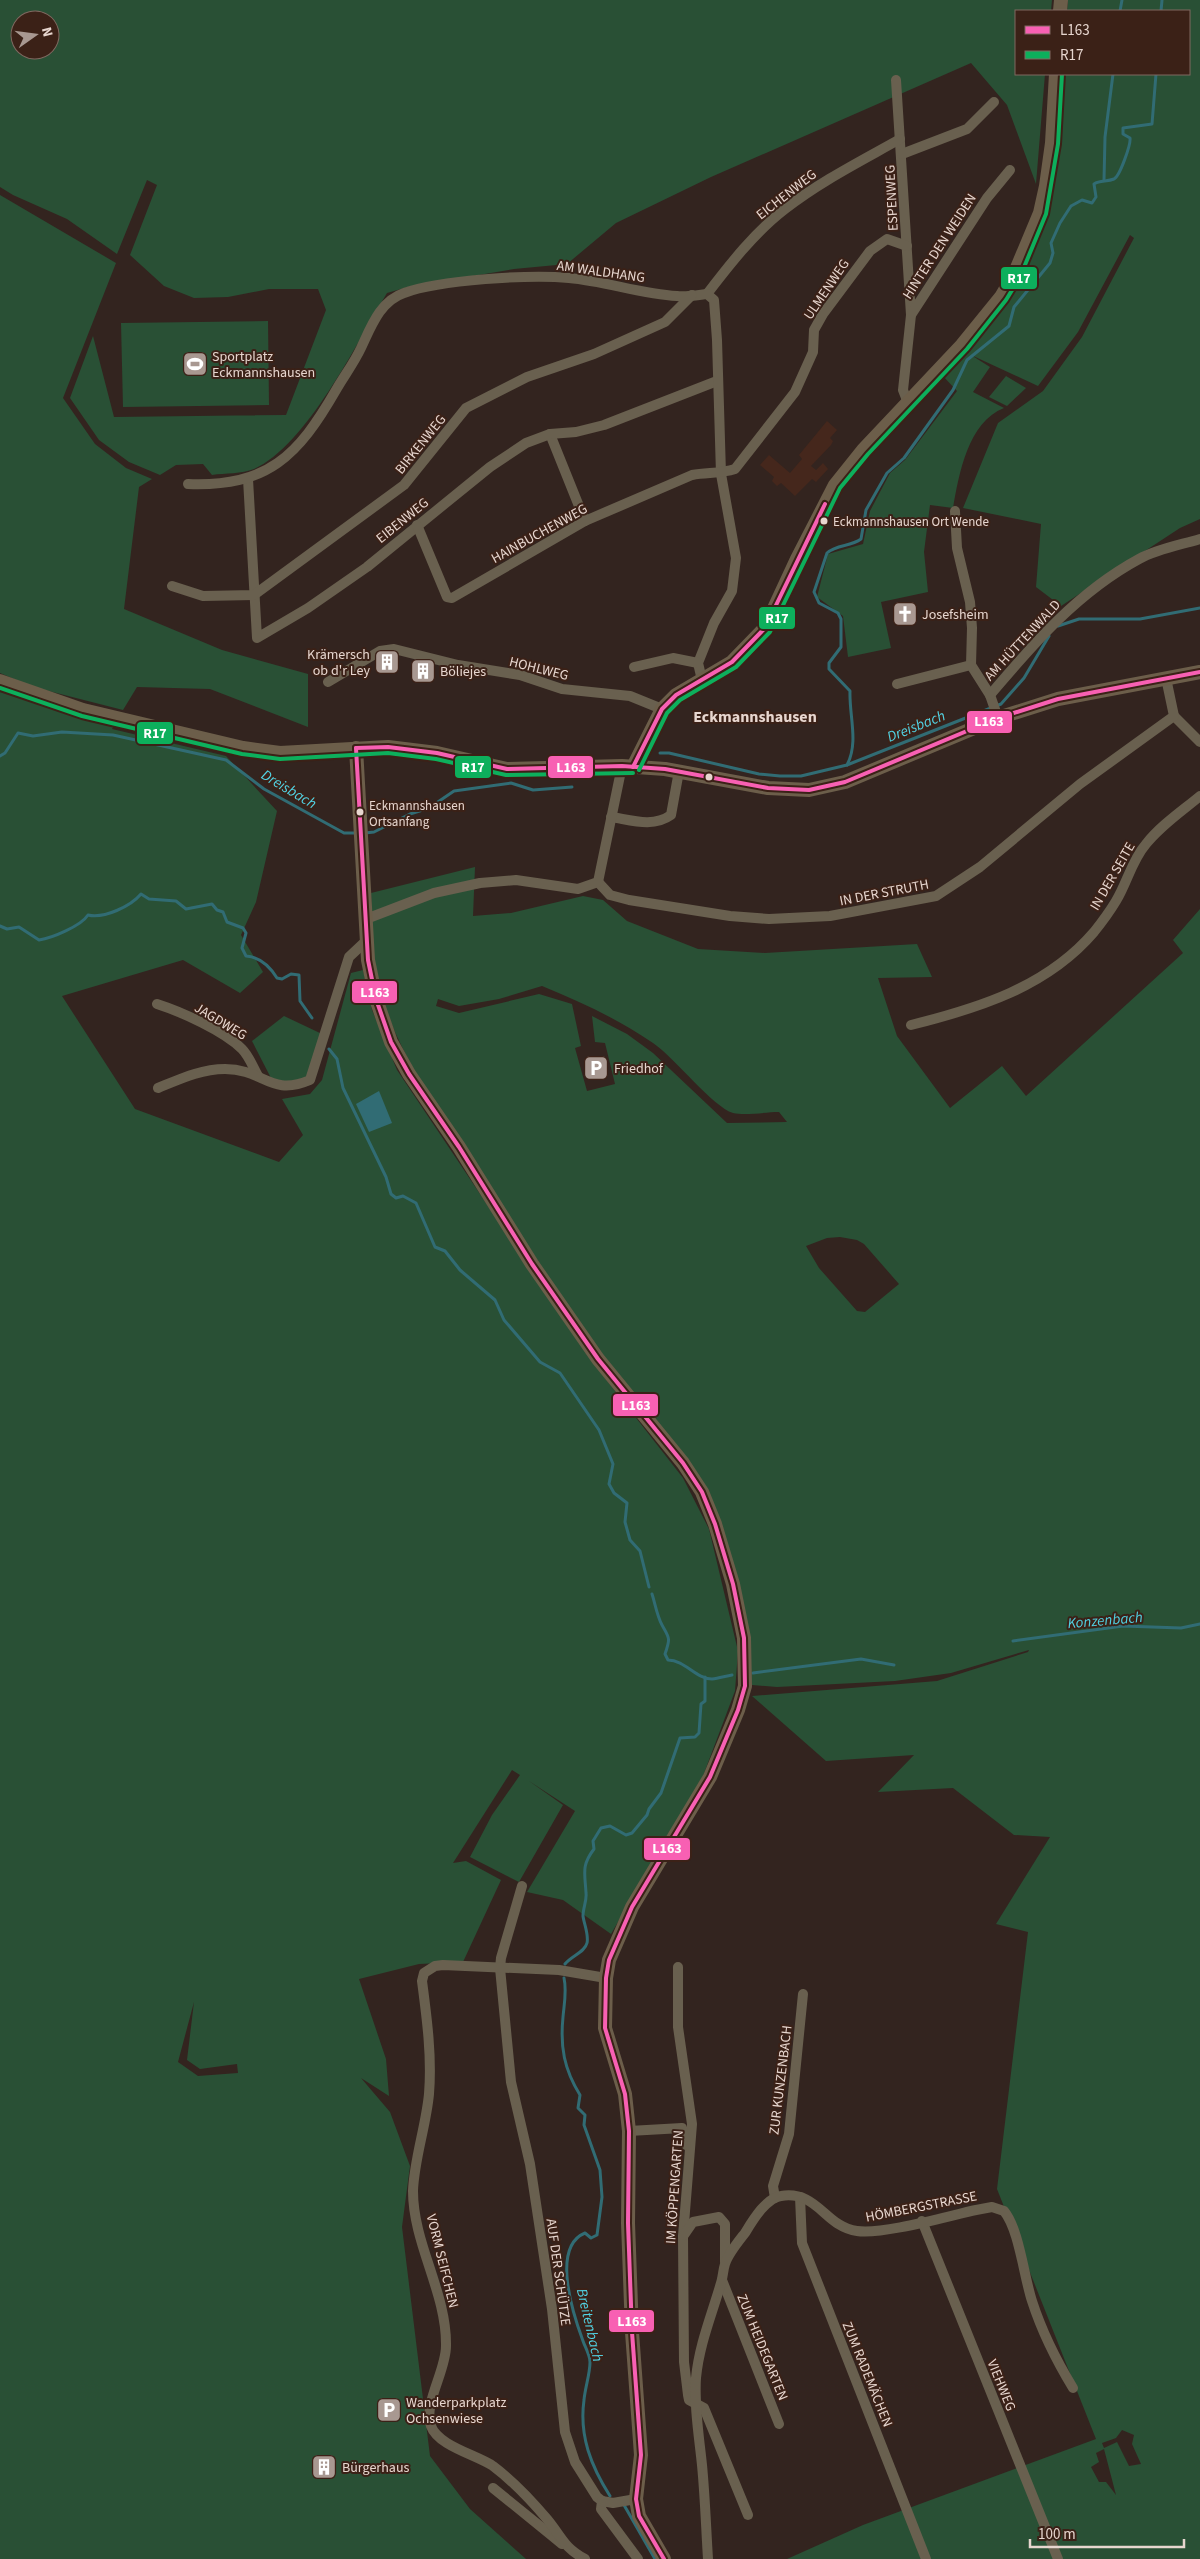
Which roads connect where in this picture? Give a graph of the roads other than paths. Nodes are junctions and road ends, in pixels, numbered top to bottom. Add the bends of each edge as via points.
1 (1056, 75) edge
2 (896, 80) dead end
3 (994, 102) dead end
4 (900, 139) junction
5 (902, 154) junction
6 (1010, 170) dead end
7 (907, 246) junction
8 (707, 294) junction
9 (692, 295) junction
10 (910, 315) junction
11 (717, 381) junction
12 (908, 403) junction
13 (550, 434) junction
14 (721, 474) junction
15 (248, 479) junction
16 (188, 484) dead end
17 (955, 511) dead end
18 (585, 521) junction
19 (417, 525) junction
20 (1200, 539) edge
21 (172, 586) dead end
22 (254, 595) junction
23 (698, 663) junction
24 (971, 665) junction
25 (634, 667) dead end
26 (1200, 672) edge
27 (1166, 678) junction
28 (702, 680) junction
29 (0, 681) edge
30 (328, 682) dead end
31 (897, 684) dead end
32 (994, 706) junction
33 (662, 709) junction
34 (1174, 716) junction
35 (1200, 742) edge
36 (356, 748) junction
37 (627, 766) junction
38 (679, 771) junction
39 (1200, 796) edge
40 (611, 817) junction
41 (598, 882) junction
42 (366, 919) junction
43 (366, 941) junction
44 (157, 1004) dead end
45 (911, 1025) dead end
46 (258, 1076) junction
47 (158, 1088) dead end
48 (522, 1886) dead end
49 (678, 1967) dead end
50 (500, 1968) junction
51 (606, 1978) junction
52 (804, 1994) dead end
53 (629, 2131) junction
54 (689, 2152) junction
55 (800, 2197) junction
56 (775, 2198) junction
57 (922, 2222) junction
58 (683, 2236) junction
59 (725, 2263) junction
60 (722, 2280) junction
61 (1073, 2388) dead end
62 (696, 2403) junction
63 (779, 2424) dead end
64 (493, 2488) dead end
65 (636, 2499) junction
66 (602, 2501) junction
67 (748, 2515) dead end
68 (565, 2546) junction
69 (586, 2559) edge
70 (638, 2559) edge
71 (664, 2559) edge
72 (708, 2559) edge
73 (926, 2559) edge
74 (1058, 2559) edge

1 - 12 main road via 1046,186 1029,242 1001,297
2 - 4 street, ESPENWEG
3 - 5 street via 967,129
4 - 5 street, ESPENWEG
4 - 8 street, EICHENWEG via 826,180 784,209 727,267
5 - 7 street, ESPENWEG
6 - 10 street, HINTER DEN WEIDEN via 987,198
7 - 10 street, ESPENWEG
7 - 14 street, ULMENWEG via 887,240 870,251 856,267 814,330 813,352 795,392 735,470
8 - 9 street, AM WALDHANG
8 - 11 street via 714,300
9 - 15 street, AM WALDHANG via 677,296 568,277 488,280 404,293 391,299 374,319 360,350 318,422 295,450 278,465
9 - 22 street, BIRKENWEG via 665,322 594,354 527,378 466,408 404,485
10 - 12 street, HINTER DEN WEIDEN via 903,390
11 - 13 street, EIBENWEG via 604,425
11 - 14 street
12 - 28 main road via 835,485 765,628 732,662
13 - 18 street
13 - 19 street, EIBENWEG via 526,443 490,467
14 - 18 street, HAINBUCHENWEG via 692,475
14 - 23 street via 736,558 732,591 714,623
15 - 16 street, AM WALDHANG
15 - 22 street, EIBENWEG
17 - 24 street via 957,548 970,602
18 - 19 street, HAINBUCHENWEG via 452,598 447,597
19 - 22 street, EIBENWEG via 308,608 257,638
20 - 32 street, AM HÜTTENWALD via 1140,558 1072,606 1039,638
21 - 22 street via 203,596
23 - 25 street via 673,658
23 - 28 street
24 - 31 street
24 - 32 street
26 - 27 main road
27 - 32 main road via 1058,699
27 - 34 street
28 - 33 main road
29 - 36 main road via 83,710 243,748 280,753
30 - 33 street, HOHLWEG via 380,651 394,649 520,676 562,689 630,696
32 - 38 main road via 845,782 809,790 768,788
33 - 37 main road
34 - 35 street
34 - 41 street, IN DER STRUTH via 1080,784 980,868 936,896 830,916 769,919 629,900 610,895
36 - 37 main road via 388,747 438,753 507,769
36 - 42 main road
37 - 38 main road
37 - 40 street
38 - 40 street via 671,815 652,823
39 - 45 street, IN DER SEITE via 1146,844 1116,901 1094,932 1048,973 1029,985 965,1012
40 - 41 street
41 - 42 street via 578,890 516,880 480,883 434,893
42 - 43 main road
43 - 46 street via 349,957 310,1080 294,1087 279,1087
43 - 51 main road via 376,999 391,1042 409,1074 598,1360 683,1463 702,1492 733,1584 746,1659 743,1694 710,1777 632,1907 609,1960
44 - 46 street, JAGDWEG via 235,1042
46 - 47 street via 240,1071 210,1070
48 - 50 street, AUF DER SCHÜTZE
49 - 54 street, IM KÖPPENGARTEN via 678,2027 692,2124
50 - 51 street via 559,1970
50 - 66 street, AUF DER SCHÜTZE via 511,2082 529,2158 552,2309 565,2432 578,2467
50 - 68 street, VORM SEIFCHEN via 435,1966 424,1973 422,1981 430,2072 427,2113 413,2192 446,2345 429,2418 431,2427 441,2439 492,2466 518,2487 551,2524
51 - 53 main road via 606,2028 625,2094
52 - 56 street, ZUR KUNZENBACH via 790,2134 773,2186
53 - 54 street via 682,2128
53 - 65 main road via 632,2332 641,2455
54 - 58 street, IM KÖPPENGARTEN
55 - 56 street
55 - 57 street, HÖMBERGSTRASSE via 819,2206 829,2220 858,2232
55 - 73 street, ZUM RADEMÄCHEN via 802,2243
56 - 59 street via 754,2220
57 - 61 street, HÖMBERGSTRASSE via 992,2207 1004,2211 1014,2228 1033,2302 1050,2348
57 - 74 street, VIEHWEG
58 - 59 street via 692,2222 720,2217 725,2224
58 - 62 street, IM KÖPPENGARTEN via 684,2362 689,2400
59 - 60 street
60 - 62 street via 700,2351
60 - 63 street, ZUM HEIDEGARTEN
62 - 67 street via 704,2408
62 - 72 street
64 - 68 street
65 - 66 street via 613,2503
65 - 71 main road via 639,2516
66 - 70 street, AUF DER SCHÜTZE via 601,2509
68 - 69 street, VORM SEIFCHEN

